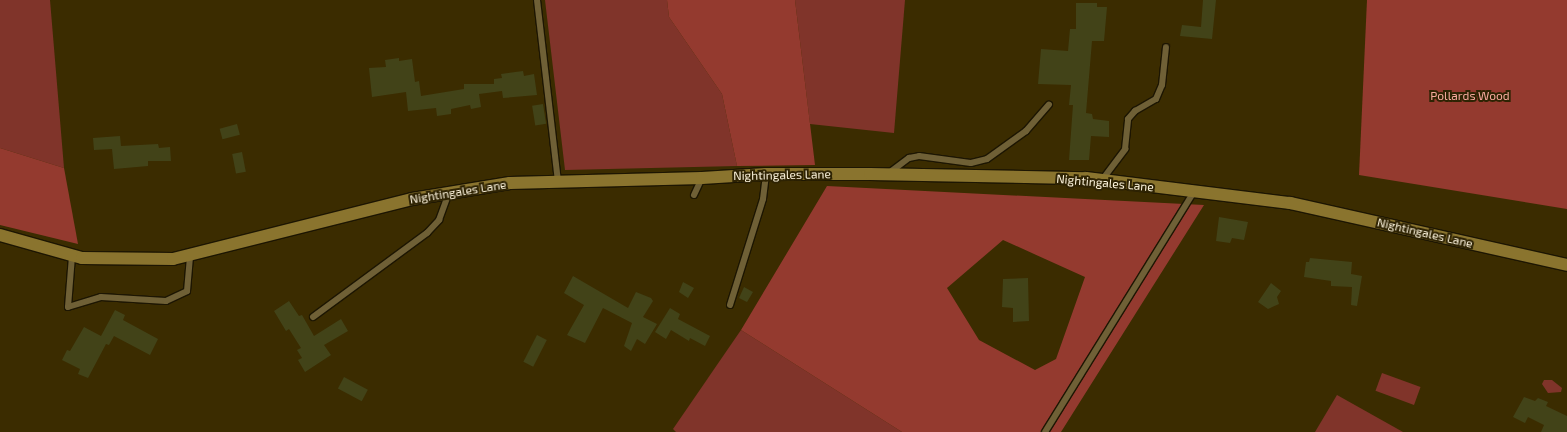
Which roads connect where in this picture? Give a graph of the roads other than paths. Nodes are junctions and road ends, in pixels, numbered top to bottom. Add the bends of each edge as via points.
1 (537, 0) edge
2 (1166, 47) dead end
3 (1049, 106) dead end
4 (766, 174) junction
5 (887, 174) junction
6 (702, 178) junction
7 (558, 181) junction
8 (1101, 181) junction
9 (1194, 192) junction
10 (449, 193) junction
11 (694, 195) dead end
12 (0, 235) edge
13 (190, 255) junction
14 (72, 256) junction
15 (1567, 265) edge
16 (730, 305) dead end
17 (312, 317) dead end
18 (1045, 432) edge

1 - 7 lane
2 - 8 lane via 1162,85 1156,99 1135,111 1128,119 1125,149
3 - 5 lane via 1026,131 987,159 971,163 919,156 909,158
4 - 5 main road, Nightingales Lane
4 - 6 main road, Nightingales Lane
4 - 16 lane via 763,199
5 - 8 main road, Nightingales Lane
6 - 7 main road, Nightingales Lane
6 - 11 lane
7 - 10 main road, Nightingales Lane via 510,183
8 - 9 main road, Nightingales Lane
9 - 15 main road, Nightingales Lane via 1290,203
9 - 18 lane
10 - 13 main road, Nightingales Lane via 412,198
10 - 17 lane via 439,220 427,233
12 - 14 main road, Nightingales Lane
13 - 14 main road, Nightingales Lane via 173,259
13 - 14 lane via 187,291 166,300 101,297 68,307

